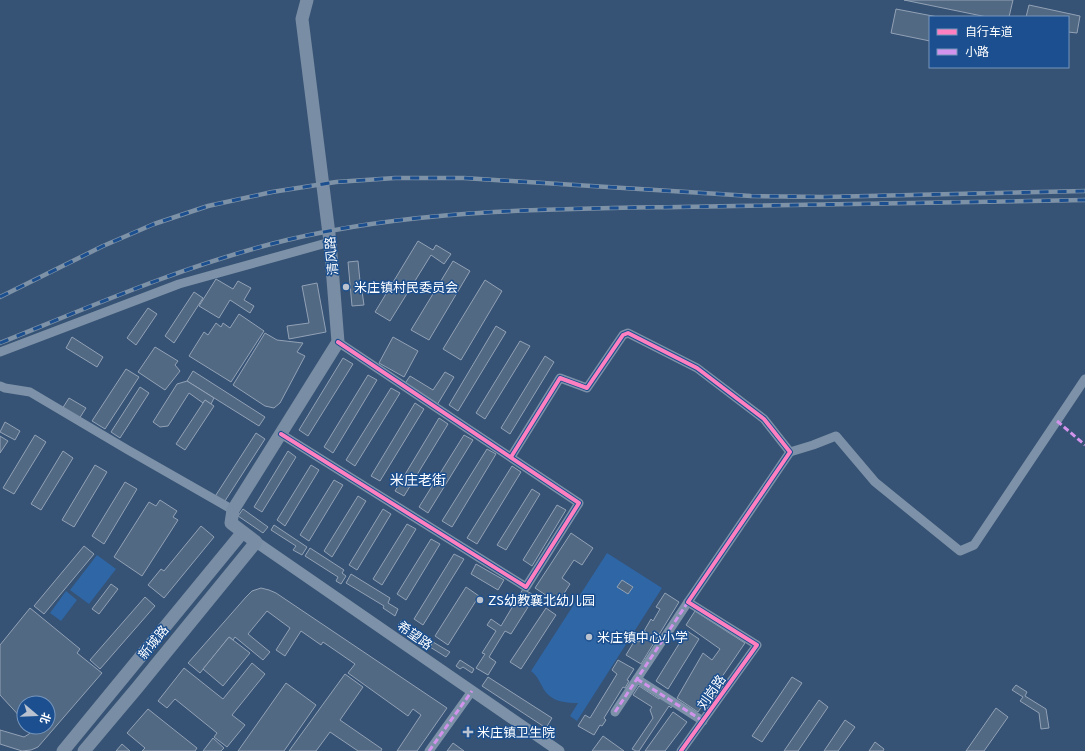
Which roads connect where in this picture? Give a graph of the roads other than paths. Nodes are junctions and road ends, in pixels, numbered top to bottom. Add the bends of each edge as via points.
1 (307, 0) edge
2 (330, 242) junction
3 (338, 342) junction
4 (0, 352) edge
5 (1085, 379) edge
6 (0, 386) edge
7 (281, 434) junction
8 (790, 452) junction
9 (511, 457) junction
10 (233, 510) junction
11 (242, 533) junction
12 (256, 542) junction
13 (688, 602) junction
14 (637, 679) junction
15 (472, 691) junction
16 (615, 712) dead end
17 (703, 721) junction
18 (63, 751) edge
19 (84, 751) edge
20 (430, 751) edge
21 (559, 751) edge
22 (681, 751) edge

1 - 2 main road, 清风路 via 302,19
2 - 3 main road, 清风路
2 - 4 street via 178,284
3 - 7 main road
3 - 9 street
5 - 8 street via 974,545 960,551 875,482 836,436
6 - 10 street via 30,392
7 - 9 street via 526,586 579,503
7 - 10 main road
8 - 9 street via 764,419 697,368 628,333 623,335 586,388 560,378
8 - 13 street
10 - 11 main road via 230,523
11 - 12 main road
11 - 18 main road, 新城路
12 - 15 street, 希望路
12 - 19 main road, 新城路
13 - 14 street
13 - 17 street, 刘岗路 via 757,644
14 - 16 street
14 - 17 street
15 - 20 street
15 - 21 street, 希望路
17 - 22 street, 刘岗路

